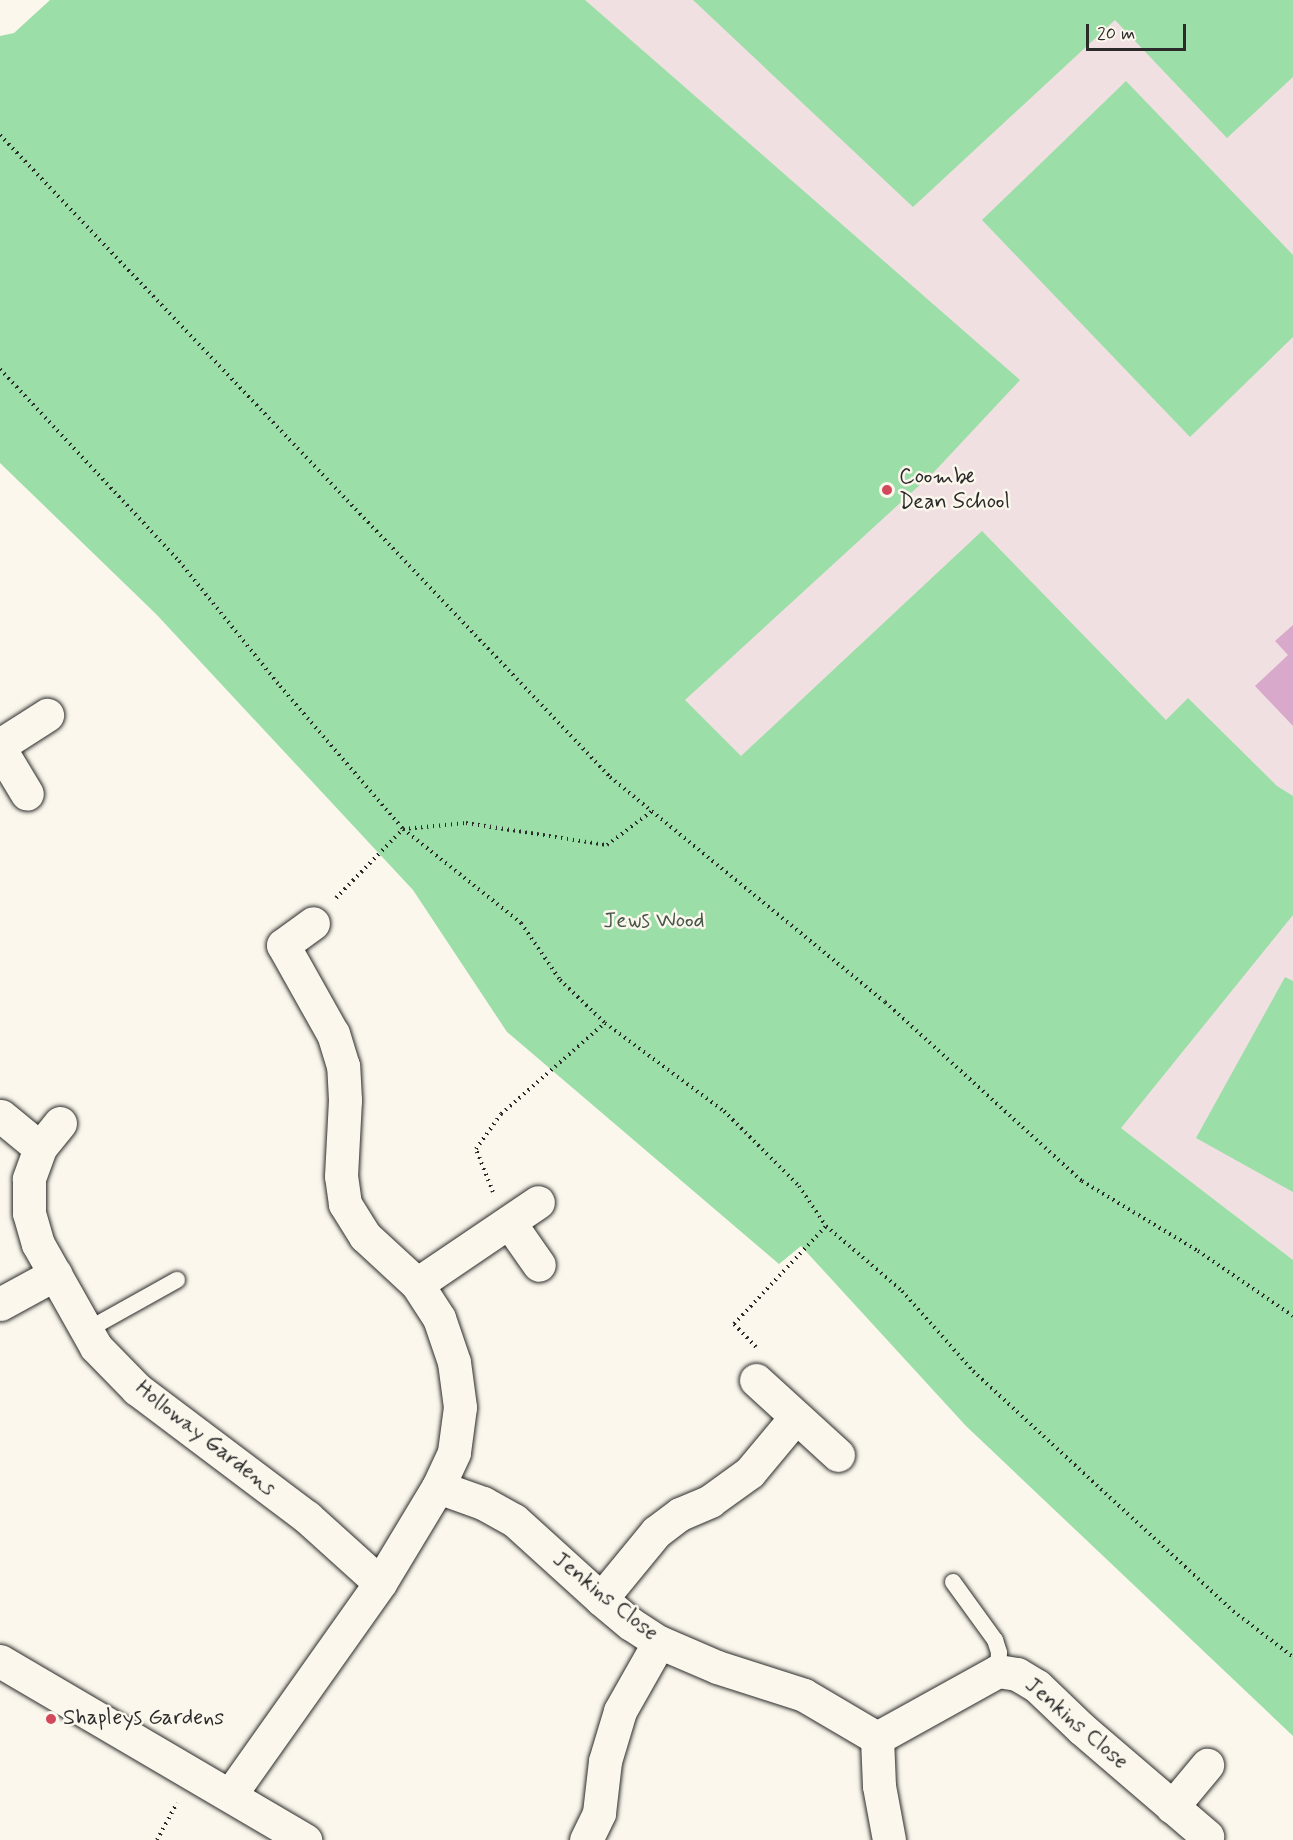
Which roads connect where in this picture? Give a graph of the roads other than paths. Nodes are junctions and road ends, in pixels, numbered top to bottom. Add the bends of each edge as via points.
1 (47, 715) dead end
2 (0, 747) edge
3 (27, 794) dead end
4 (313, 923) road end
5 (1, 1116) edge
6 (60, 1123) dead end
7 (40, 1148) junction
8 (538, 1202) dead end
9 (509, 1222) junction
10 (539, 1265) dead end
11 (54, 1274) junction
12 (177, 1280) dead end
13 (417, 1284) junction
14 (0, 1304) edge
15 (87, 1330) junction
16 (756, 1380) road end
17 (795, 1418) junction
18 (838, 1455) dead end
19 (438, 1487) junction
20 (380, 1582) junction
21 (953, 1582) dead end
22 (601, 1599) junction
23 (658, 1642) junction
24 (0, 1661) edge
25 (998, 1671) junction
26 (877, 1738) junction
27 (1207, 1765) dead end
28 (230, 1795) junction
29 (1172, 1807) junction
30 (1207, 1836) dead end
31 (305, 1840) edge
32 (586, 1840) edge
33 (889, 1840) edge

1 - 2 street
2 - 3 street
4 - 13 street via 283,945 333,1034 343,1066 341,1176 345,1204 365,1236
5 - 7 street
6 - 7 street, Holloway Gardens
7 - 11 street, Holloway Gardens via 29,1179 29,1213 38,1244
8 - 9 street
9 - 10 street
9 - 13 street
11 - 14 street
11 - 15 street, Holloway Gardens
12 - 15 lane
13 - 19 street via 439,1318 454,1362 460,1407 454,1452
15 - 20 street, Holloway Gardens via 96,1347 137,1389 307,1518
16 - 17 street
17 - 18 street
17 - 22 street via 750,1472 656,1532
19 - 20 street
19 - 22 street, Jenkins Close via 483,1503 514,1520
20 - 28 street
21 - 25 lane via 995,1640
22 - 23 street, Jenkins Close
23 - 26 street, Jenkins Close via 717,1667 804,1695
23 - 32 street via 620,1711 605,1761 599,1813
24 - 28 street
25 - 26 street, Jenkins Close
25 - 29 street, Jenkins Close via 1017,1674 1037,1686
26 - 33 street via 879,1786
27 - 29 street
28 - 31 street
29 - 30 street, Jenkins Close

